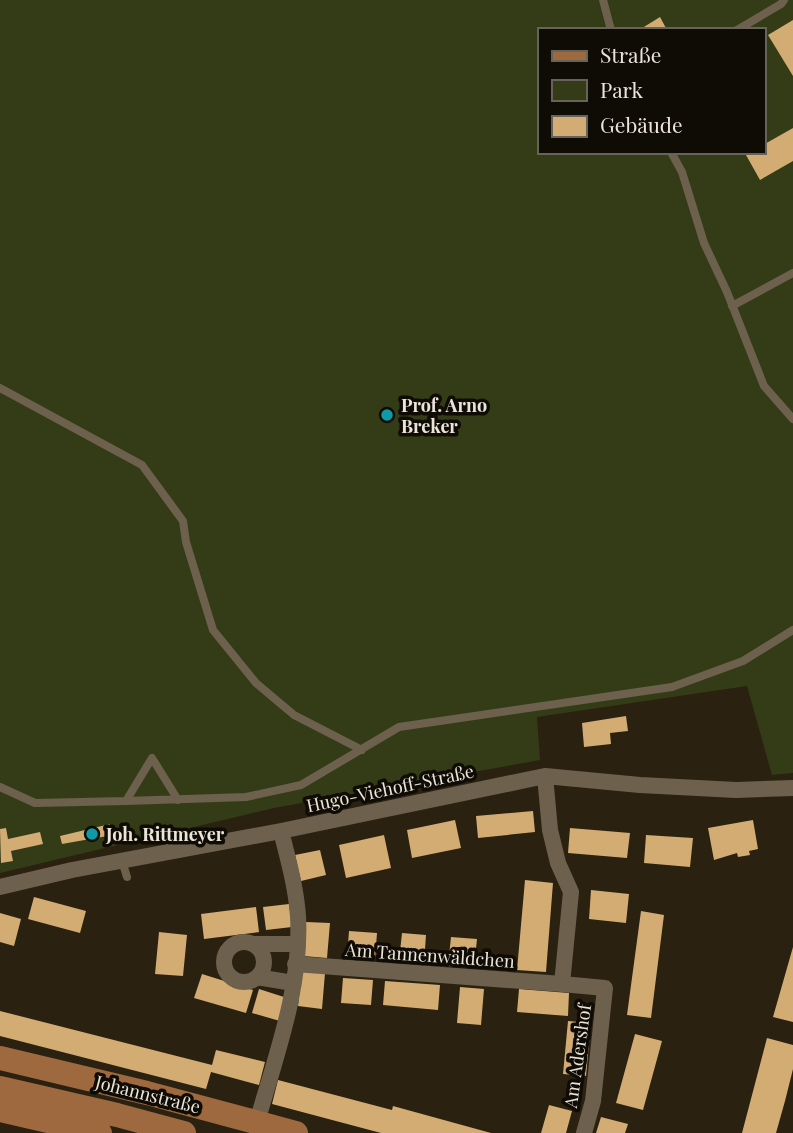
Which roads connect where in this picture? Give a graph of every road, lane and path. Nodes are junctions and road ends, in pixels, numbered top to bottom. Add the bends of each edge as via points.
1 (603, 0) edge
2 (784, 0) edge
3 (610, 28) edge
4 (740, 28) edge
5 (672, 154) edge
6 (793, 273) edge
7 (732, 306) junction
8 (0, 388) edge
9 (793, 419) edge
10 (793, 630) edge
11 (362, 750) junction
12 (545, 776) junction
13 (0, 788) edge
14 (793, 788) edge
15 (178, 800) junction
16 (126, 801) junction
17 (281, 831) junction
18 (122, 861) junction
19 (127, 877) dead end
20 (0, 887) edge
21 (255, 944) junction
22 (297, 944) junction
23 (295, 964) junction
24 (257, 977) junction
25 (293, 982) junction
26 (562, 984) junction
27 (0, 1058) edge
28 (0, 1088) edge
29 (0, 1110) edge
30 (257, 1122) junction
31 (100, 1133) edge
32 (184, 1133) edge
33 (296, 1133) edge
34 (584, 1133) edge

1 - 3 lane
2 - 4 lane
5 - 7 lane
6 - 7 lane
7 - 9 lane via 764,386
8 - 11 lane via 142,465 183,521 213,630 256,683 294,715
10 - 11 lane via 743,661 672,687 399,727
11 - 15 lane via 301,785 246,797
12 - 14 street, Hugo-Viehoff-Straße via 736,790
12 - 17 street, Hugo-Viehoff-Straße
12 - 26 street, Am Adershof via 550,830 571,892
13 - 16 lane via 35,803
15 - 16 lane
15 - 16 lane via 152,758
17 - 18 street, Hugo-Viehoff-Straße
17 - 22 street via 295,887
18 - 19 lane
18 - 20 street, Hugo-Viehoff-Straße
21 - 22 street
21 - 24 street via 264,959
21 - 24 street via 233,944 223,960 230,977 241,982
22 - 23 street
23 - 25 street
23 - 26 street, Am Tannenwäldchen
24 - 25 street
25 - 30 street
26 - 34 street, Am Adershof via 605,988 593,1101
27 - 30 main road, Johannstraße
28 - 32 main road
29 - 31 main road
30 - 33 main road, Johannstraße

